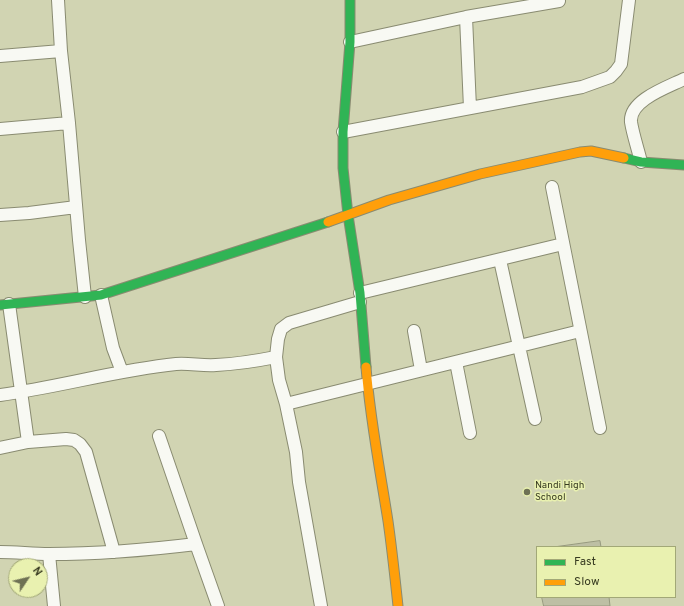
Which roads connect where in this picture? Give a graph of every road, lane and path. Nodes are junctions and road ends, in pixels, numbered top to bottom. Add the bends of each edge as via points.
1 (58, 0) edge
2 (350, 0) edge
3 (629, 0) edge
4 (559, 1) dead end
5 (466, 16) junction
6 (350, 42) junction
7 (61, 51) junction
8 (0, 56) edge
9 (684, 79) edge
10 (470, 108) junction
11 (69, 123) junction
12 (0, 129) edge
13 (344, 132) junction
14 (641, 162) junction
15 (684, 165) edge
16 (552, 187) dead end
17 (76, 207) junction
18 (0, 215) edge
19 (348, 215) junction
20 (563, 244) junction
21 (500, 260) junction
22 (101, 295) junction
23 (86, 297) junction
24 (360, 297) junction
25 (4, 305) edge
26 (414, 330) dead end
27 (580, 331) junction
28 (518, 346) junction
29 (276, 357) junction
30 (456, 362) junction
31 (421, 370) junction
32 (122, 372) junction
33 (367, 384) junction
34 (21, 392) junction
35 (0, 395) edge
36 (286, 404) junction
37 (535, 419) dead end
38 (600, 428) dead end
39 (470, 433) dead end
40 (159, 436) dead end
41 (28, 442) junction
42 (0, 448) edge
43 (196, 544) junction
44 (0, 552) edge
45 (114, 552) junction
46 (49, 554) junction
47 (54, 606) edge
48 (218, 606) edge
49 (321, 606) edge
50 (398, 606) edge

1 - 7 street
2 - 6 street
3 - 10 street via 620,64 610,77 582,87
4 - 5 street
5 - 6 street
5 - 10 street
6 - 13 street
7 - 8 street
7 - 11 street
9 - 14 street via 648,97 632,112 631,121
10 - 13 street
11 - 12 street
11 - 17 street
13 - 19 street via 343,168
14 - 15 street
14 - 19 street via 592,151 580,152 480,174 389,200
16 - 20 street
17 - 18 street
17 - 23 street
19 - 22 street
19 - 24 street
20 - 21 street
20 - 27 street
21 - 24 street
21 - 28 street
22 - 23 street
22 - 32 street via 113,348
23 - 25 street
24 - 29 street via 289,323 281,329
24 - 33 street
25 - 34 street
26 - 31 street
27 - 28 street
27 - 38 street
28 - 30 street
28 - 37 street
29 - 32 street via 214,366 177,364
29 - 36 street
30 - 31 street
30 - 39 street
31 - 33 street
32 - 34 street
33 - 36 street
33 - 50 street
34 - 35 street
34 - 41 street
36 - 49 street
40 - 43 street
41 - 42 street
41 - 45 street via 66,439 80,444 86,452
43 - 45 street
43 - 48 street
44 - 46 street
45 - 46 street
46 - 47 street

